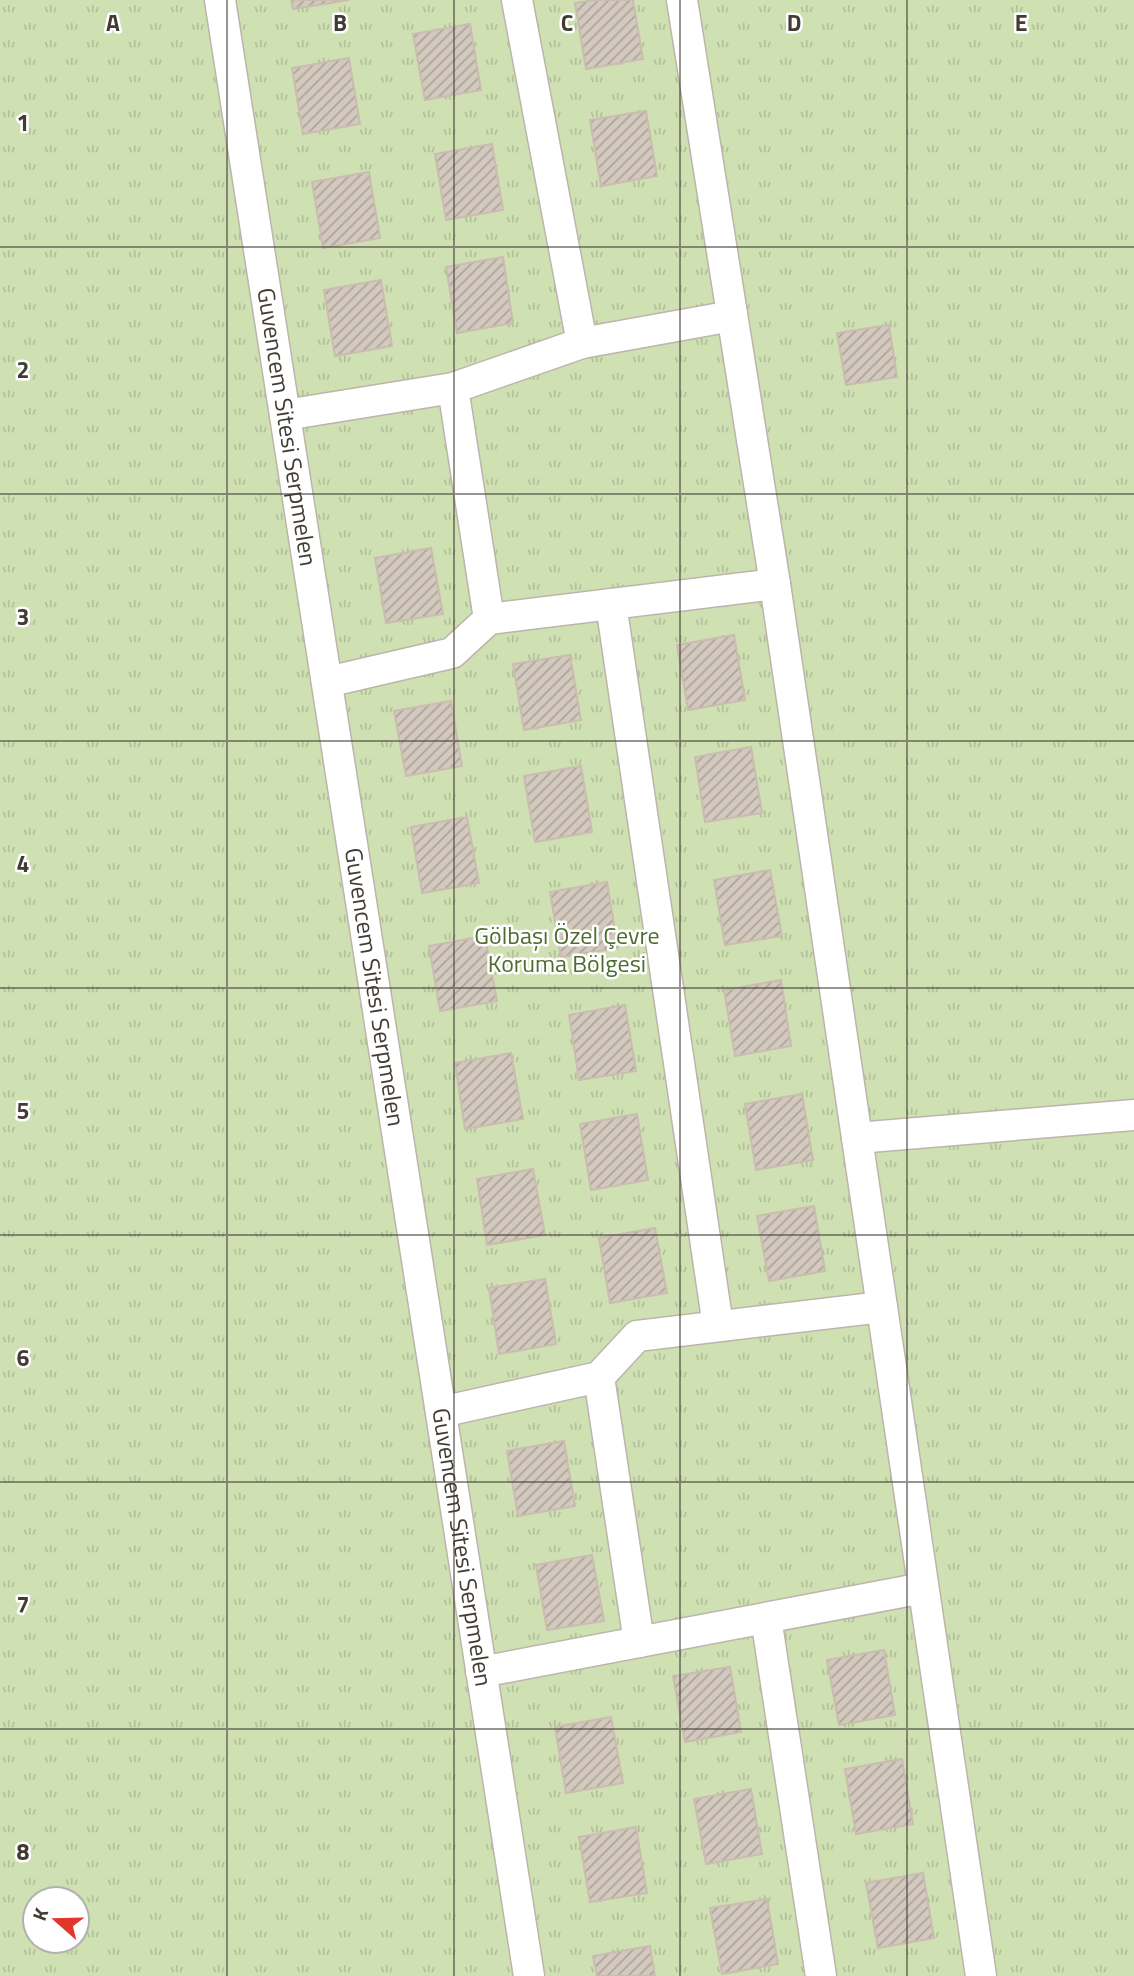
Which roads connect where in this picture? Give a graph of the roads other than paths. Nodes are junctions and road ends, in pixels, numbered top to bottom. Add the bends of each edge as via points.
1 (220, 0) edge
2 (517, 0) edge
3 (682, 0) edge
4 (732, 316) junction
5 (582, 343) junction
6 (453, 388) junction
7 (285, 415) junction
8 (775, 584) junction
9 (611, 604) junction
10 (489, 619) junction
11 (327, 682) junction
12 (1134, 1115) edge
13 (857, 1138) junction
14 (882, 1307) junction
15 (718, 1326) junction
16 (599, 1377) junction
17 (440, 1412) junction
18 (923, 1588) junction
19 (766, 1618) junction
20 (639, 1642) junction
21 (481, 1672) junction
22 (529, 1976) edge
23 (821, 1976) edge
24 (981, 1976) edge

1 - 7 street, Guvencem Sitesi Serpmelen
2 - 5 street
3 - 4 street
4 - 5 street
4 - 8 street
5 - 6 street
6 - 7 street
6 - 10 street
7 - 11 street, Guvencem Sitesi Serpmelen
8 - 9 street
8 - 13 street
9 - 10 street
9 - 15 street
10 - 11 street via 452,653
11 - 17 street, Guvencem Sitesi Serpmelen
12 - 13 street
13 - 14 street
14 - 15 street
14 - 18 street
15 - 16 street via 637,1336
16 - 17 street
16 - 20 street
17 - 21 street, Guvencem Sitesi Serpmelen
18 - 19 street
18 - 24 street
19 - 20 street
19 - 23 street
20 - 21 street
21 - 22 street, Guvencem Sitesi Serpmelen

